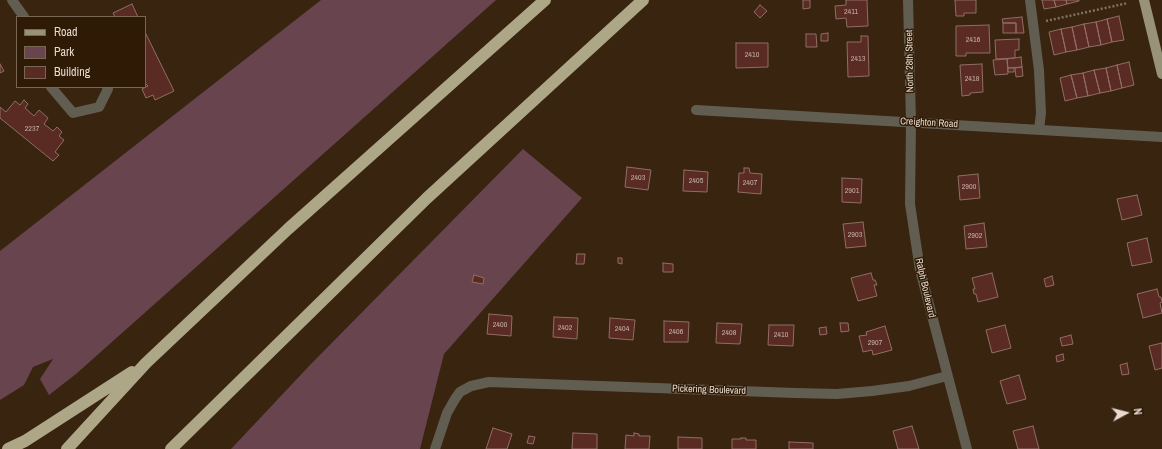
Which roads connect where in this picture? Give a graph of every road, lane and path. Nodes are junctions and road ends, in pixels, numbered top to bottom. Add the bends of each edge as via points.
1 (12, 0) edge
2 (544, 0) edge
3 (643, 0) edge
4 (908, 0) edge
5 (1030, 0) edge
6 (1144, 0) edge
7 (1128, 3) dead end
8 (23, 16) edge
9 (1033, 23) junction
10 (1162, 74) edge
11 (52, 88) edge
12 (107, 88) edge
13 (696, 110) dead end
14 (912, 122) junction
15 (1040, 130) junction
16 (1162, 137) edge
17 (146, 363) junction
18 (947, 376) junction
19 (8, 449) edge
20 (67, 449) edge
21 (171, 449) edge
22 (435, 449) edge
23 (967, 449) edge

1 - 8 street
2 - 17 highway via 288,229
3 - 21 highway via 427,198
4 - 14 street, North 28th Street
5 - 9 street
6 - 10 main road
7 - 9 path
9 - 15 street via 1039,70
11 - 12 street via 73,113 99,107
13 - 14 street, Creighton Road
14 - 15 street, Creighton Road
14 - 18 street, Ralph Boulevard via 910,204 920,270
15 - 16 street, Creighton Road
17 - 19 highway via 25,441
17 - 20 highway
18 - 22 street, Pickering Boulevard via 909,386 837,394 489,382 471,386 460,392 450,408
18 - 23 street, Ralph Boulevard

